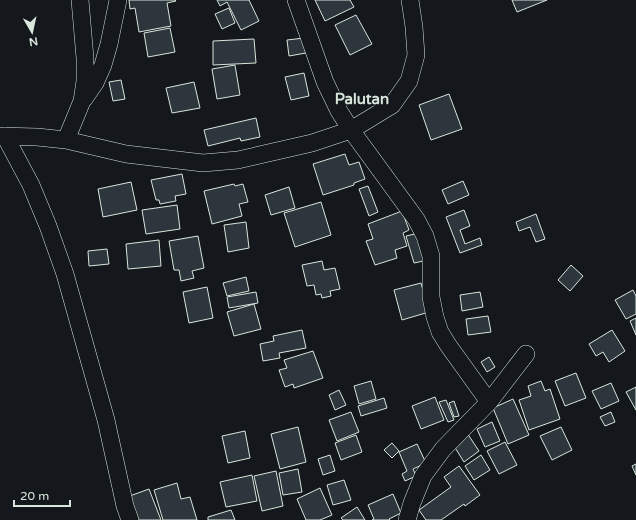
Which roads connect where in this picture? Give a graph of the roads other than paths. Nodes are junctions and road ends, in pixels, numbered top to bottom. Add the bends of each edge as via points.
1 (80, 0) edge
2 (118, 0) edge
3 (296, 0) edge
4 (410, 0) edge
5 (82, 102) junction
6 (351, 130) junction
7 (2, 136) edge
8 (66, 140) junction
9 (526, 354) dead end
10 (489, 402) junction
11 (130, 520) edge
12 (407, 520) edge

1 - 5 street via 85,58
2 - 5 street via 104,65
3 - 6 street via 325,82
4 - 6 street via 416,55 409,81 392,105
5 - 8 street
6 - 8 street via 312,143 238,160 203,164 126,154
6 - 10 street via 416,219 425,236 431,256 432,297 440,332
7 - 8 street
7 - 11 street via 34,192 65,274 106,420
9 - 10 street
10 - 12 street via 443,449 423,476

